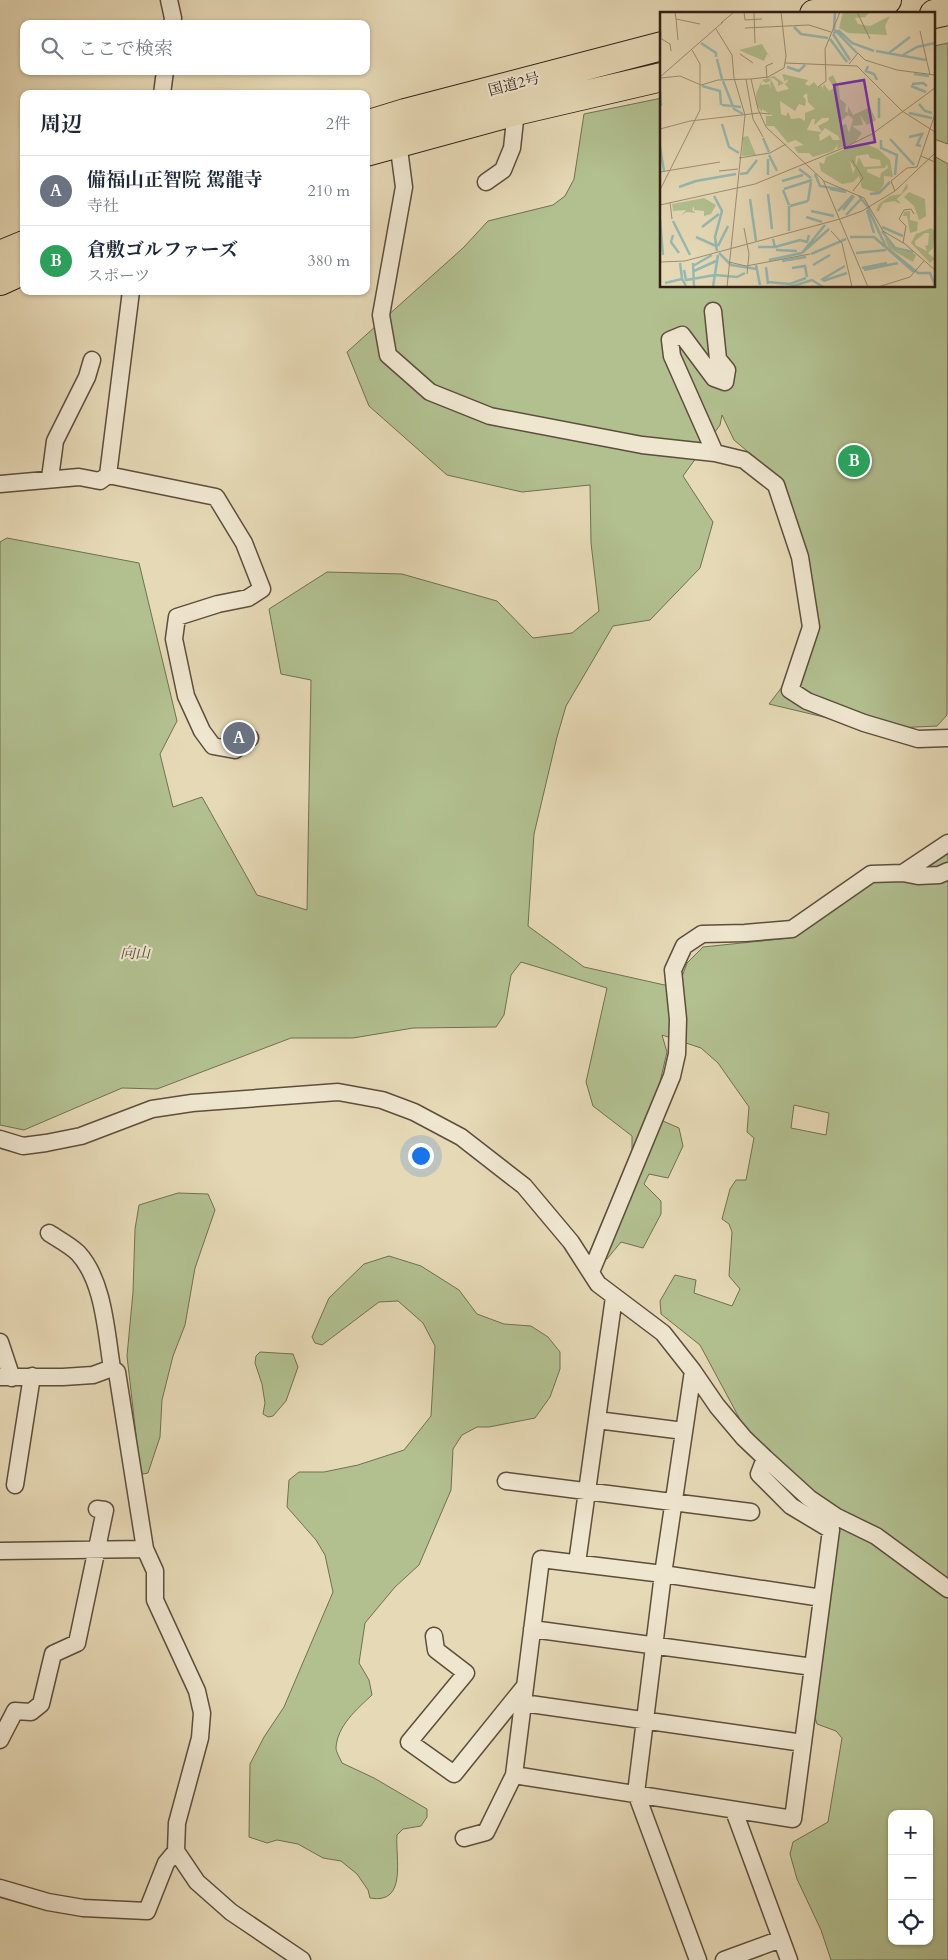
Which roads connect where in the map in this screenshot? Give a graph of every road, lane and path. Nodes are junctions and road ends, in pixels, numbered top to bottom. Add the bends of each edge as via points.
1 (169, 0) edge
2 (887, 0) edge
3 (824, 12) edge
4 (173, 20) edge
5 (660, 47) edge
6 (164, 75) edge
7 (660, 77) edge
8 (163, 90) edge
9 (516, 112) junction
10 (370, 124) edge
11 (398, 142) junction
12 (370, 151) edge
13 (486, 182) dead end
14 (20, 247) edge
15 (0, 255) edge
16 (20, 272) edge
17 (0, 281) edge
18 (130, 295) edge
19 (713, 310) dead end
20 (92, 360) dead end
21 (715, 453) junction
22 (108, 475) junction
23 (50, 478) junction
24 (0, 484) edge
25 (250, 738) dead end
26 (948, 738) edge
27 (948, 843) edge
28 (948, 872) edge
29 (903, 873) junction
30 (0, 1139) edge
31 (49, 1233) dead end
32 (590, 1272) junction
33 (614, 1298) junction
34 (0, 1342) edge
35 (112, 1368) junction
36 (693, 1371) junction
37 (32, 1376) junction
38 (6, 1377) edge
39 (597, 1420) junction
40 (684, 1432) junction
41 (765, 1458) junction
42 (506, 1480) dead end
43 (16, 1486) dead end
44 (587, 1491) junction
45 (674, 1502) junction
46 (97, 1509) dead end
47 (751, 1512) dead end
48 (145, 1548) junction
49 (96, 1550) junction
50 (0, 1551) edge
51 (577, 1563) junction
52 (663, 1574) junction
53 (948, 1589) edge
54 (822, 1598) junction
55 (532, 1629) junction
56 (434, 1636) dead end
57 (655, 1645) junction
58 (813, 1667) junction
59 (525, 1686) junction
60 (523, 1703) junction
61 (646, 1720) junction
62 (0, 1740) edge
63 (803, 1743) junction
64 (514, 1775) junction
65 (636, 1793) junction
66 (734, 1811) junction
67 (464, 1838) dead end
68 (176, 1851) junction
69 (0, 1888) edge
70 (781, 1939) junction
71 (302, 1960) edge
72 (698, 1960) edge
73 (724, 1960) edge
74 (789, 1960) edge

1 - 4 street
2 - 3 highway
5 - 10 highway, 国道2号
6 - 8 street
7 - 9 highway, 国道2号
9 - 11 highway, 国道2号
9 - 13 street via 512,148 503,170
11 - 12 highway, 国道2号
11 - 21 street via 404,187 381,315 388,355 430,392 490,416 642,445
14 - 15 highway
16 - 17 highway
18 - 22 street
19 - 21 street via 718,359 727,370 725,382 714,378 682,335 670,340 672,356
20 - 23 street via 87,377 55,441
21 - 26 street via 744,460 776,485 800,557 811,627 790,690 807,701 864,723 918,739
22 - 23 street via 100,481 79,477
22 - 25 street via 216,497 244,543 262,589 248,598 177,618 174,638 186,696 202,731 213,746 234,750
23 - 24 street
27 - 29 street
28 - 29 street via 918,876
29 - 32 street via 871,874 792,929 702,934 684,946 673,970 678,1019 677,1054 672,1076
30 - 32 street via 23,1146 46,1143 81,1136 152,1109 192,1103 338,1092 382,1100 414,1112 461,1137 524,1186 571,1242
31 - 35 street via 77,1252 94,1278
32 - 33 street
33 - 36 street via 663,1333
33 - 39 street
34 - 38 street
35 - 37 street via 93,1375
35 - 48 street via 117,1372
36 - 40 street
36 - 41 street via 717,1406
37 - 38 street
37 - 43 street
39 - 40 street
39 - 44 street
40 - 45 street
41 - 53 street via 809,1498 837,1517 876,1536
41 - 54 street via 759,1474 791,1506 831,1530
42 - 44 street
44 - 45 street
44 - 51 street
45 - 47 street
45 - 52 street
46 - 49 street via 106,1510
48 - 49 street
48 - 68 street via 154,1571 155,1600 197,1691 202,1713 200,1738 178,1823
49 - 50 street
49 - 62 street via 77,1643 53,1654 41,1704 31,1712 15,1711
51 - 52 street
51 - 55 street via 541,1559
52 - 54 street
52 - 57 street
54 - 58 street
55 - 57 street
55 - 59 street
56 - 59 street via 436,1650 466,1673 409,1742 454,1774
57 - 58 street
57 - 61 street
58 - 63 street
59 - 60 street
60 - 61 street
60 - 64 street
61 - 63 street
61 - 65 street
63 - 66 street via 793,1819
64 - 65 street
64 - 67 street via 486,1832
65 - 66 street
65 - 72 street
66 - 70 street
68 - 69 street via 166,1863 147,1911 83,1908
68 - 71 street via 197,1882 231,1912
70 - 73 street
70 - 74 street

